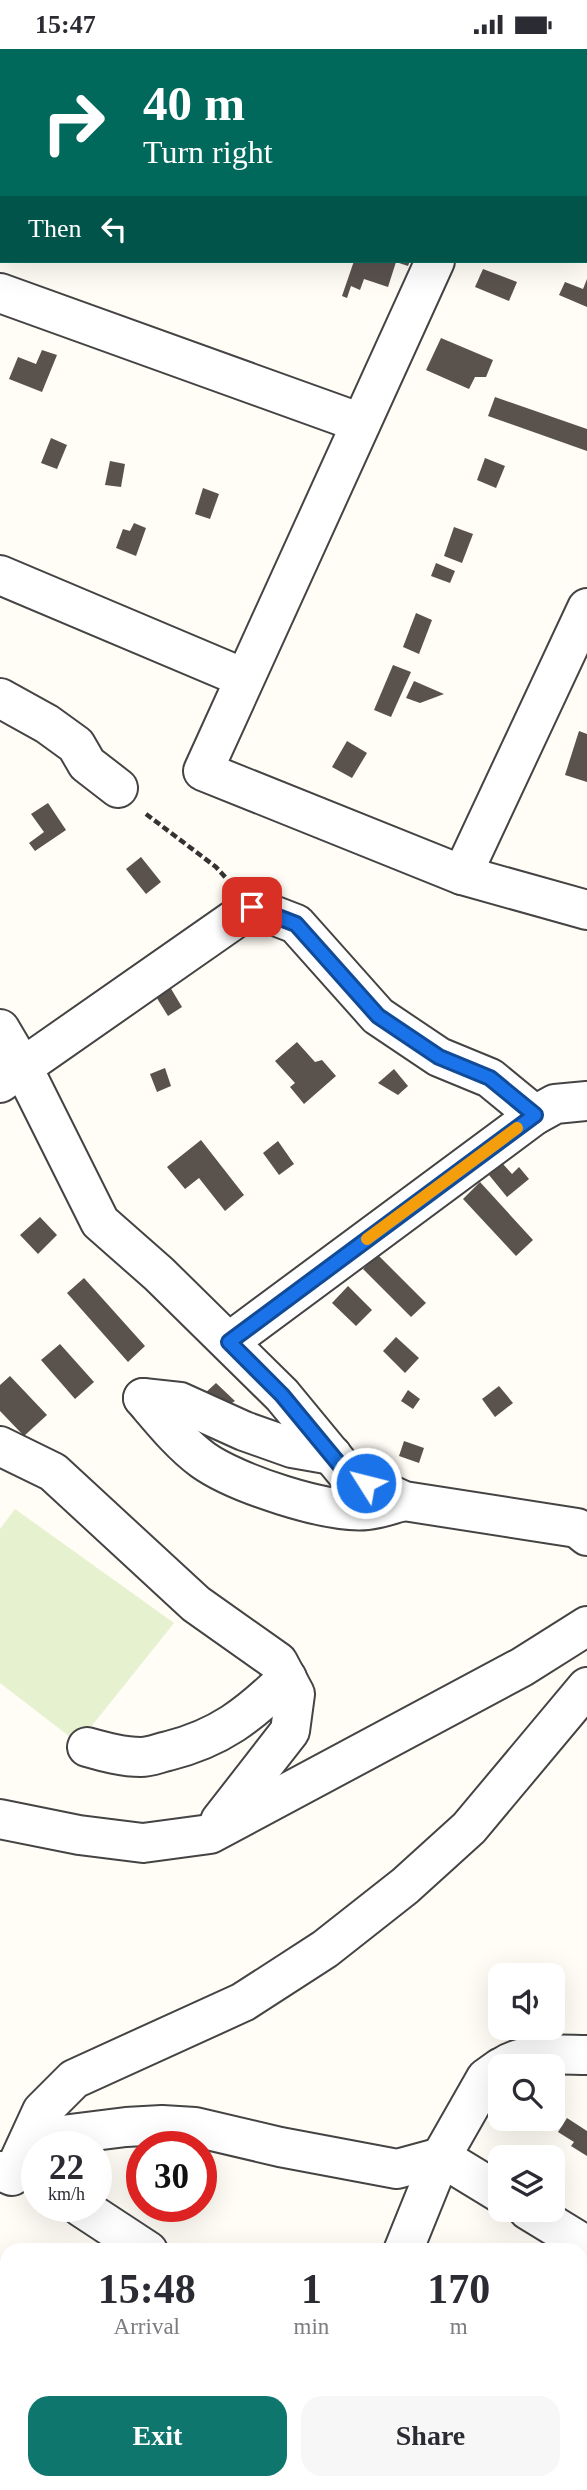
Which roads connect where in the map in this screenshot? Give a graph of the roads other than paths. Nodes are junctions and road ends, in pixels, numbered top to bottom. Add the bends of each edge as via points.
1 (434, 263) edge
2 (0, 293) edge
3 (362, 423) junction
4 (0, 575) edge
5 (587, 608) edge
6 (244, 678) junction
7 (0, 698) edge
8 (118, 788) road end
9 (462, 875) junction
10 (587, 911) edge
11 (0, 1029) edge
12 (11, 1075) edge
13 (587, 1101) edge
14 (535, 1115) junction
15 (229, 1342) junction
16 (0, 1446) edge
17 (332, 1455) junction
18 (404, 1500) junction
19 (587, 1536) edge
20 (587, 1626) edge
21 (287, 1678) junction
22 (587, 1687) edge
23 (88, 1747) dead end
24 (0, 1819) edge
25 (210, 1834) junction
26 (565, 2055) edge
27 (587, 2055) edge
28 (488, 2077) edge
29 (441, 2157) junction
30 (20, 2163) edge
31 (488, 2186) edge
32 (104, 2222) edge
33 (548, 2222) edge
34 (136, 2243) edge
35 (406, 2243) edge
36 (582, 2243) edge

1 - 3 street
2 - 3 street
3 - 6 street
4 - 6 street
5 - 9 street
6 - 9 street via 203,771
7 - 8 street via 76,745 87,764
9 - 10 street
11 - 12 street
12 - 14 street via 252,907 296,924 378,1016 439,1057 490,1078
12 - 15 street via 100,1222
13 - 14 street via 555,1104
14 - 15 street
15 - 17 street
16 - 21 street via 53,1472 196,1604 278,1662
17 - 18 street via 348,1475
17 - 18 street via 292,1448 180,1402 143,1398 204,1461 253,1484 317,1506 367,1510
18 - 19 street via 577,1528
20 - 25 street via 522,1667
21 - 23 street via 253,1712 182,1748 143,1757
21 - 25 street via 295,1694 290,1731
22 - 30 street via 469,1828 405,1886 325,1949 243,2002 74,2079 42,2111
24 - 25 street via 143,1843
26 - 27 street
28 - 29 street
29 - 30 street via 397,2169 195,2127 162,2125 126,2127
29 - 31 street
29 - 35 street
32 - 34 street
33 - 36 street

